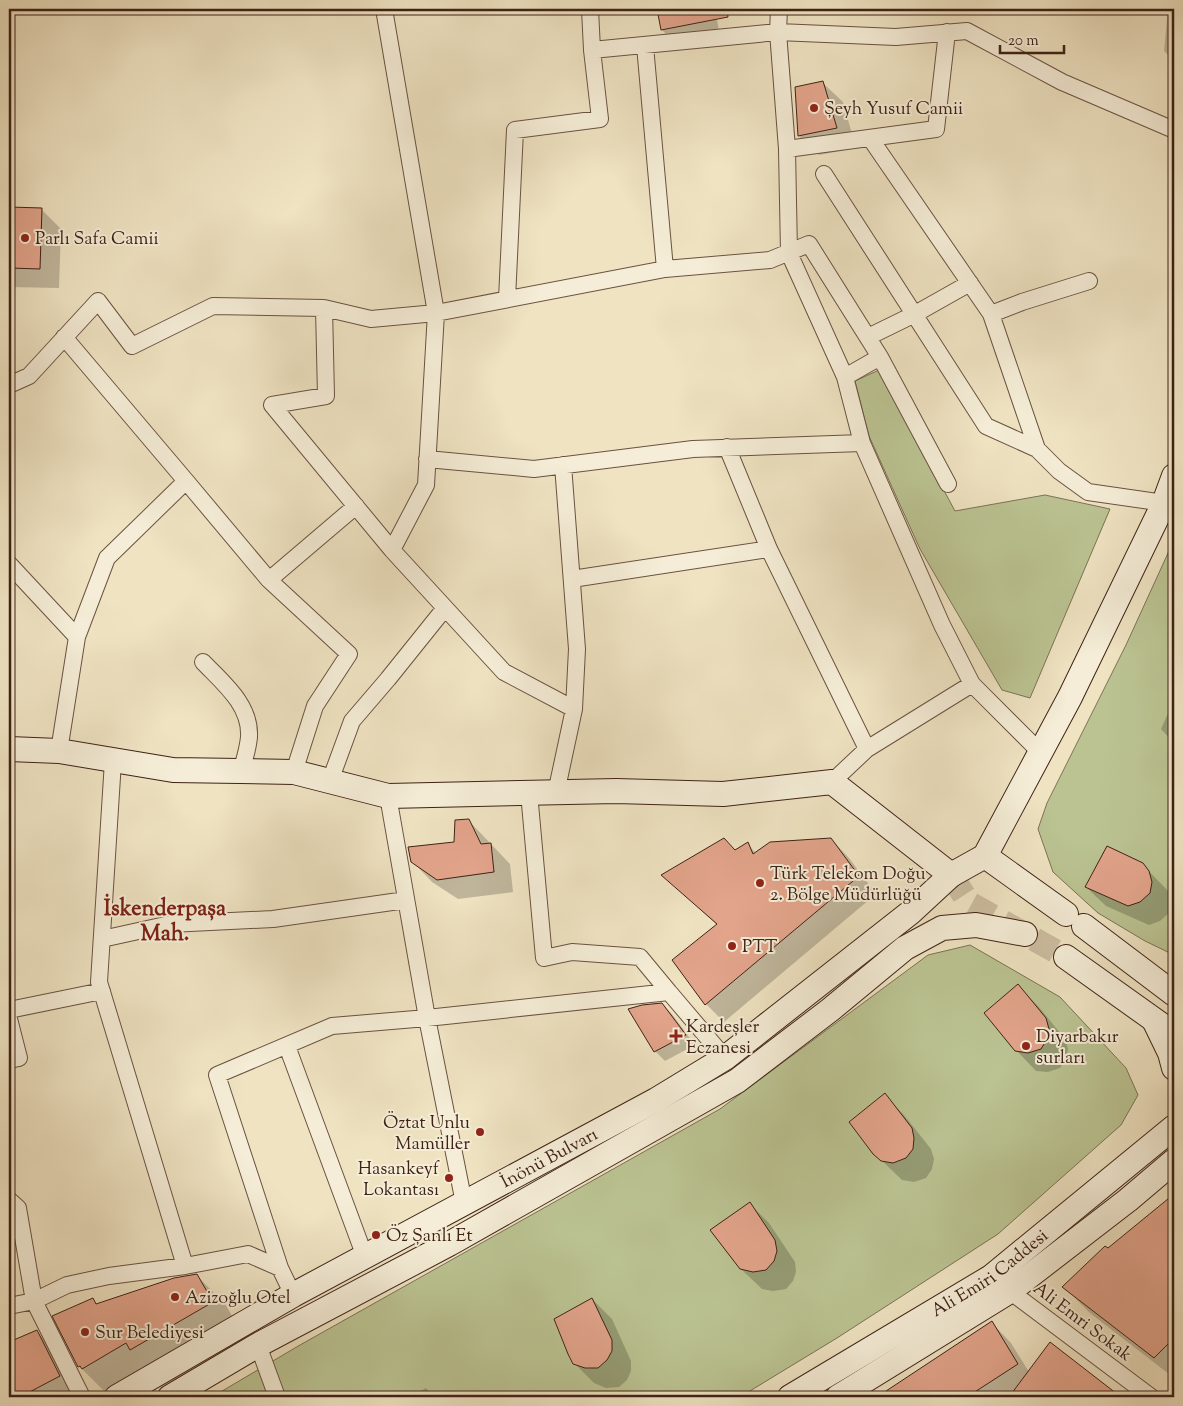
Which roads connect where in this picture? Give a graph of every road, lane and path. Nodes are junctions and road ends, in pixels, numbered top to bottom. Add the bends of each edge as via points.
1 (384, 9) edge
2 (590, 9) edge
3 (779, 9) edge
4 (778, 32) junction
5 (947, 32) junction
6 (645, 46) junction
7 (592, 50) junction
8 (1174, 130) edge
9 (870, 138) junction
10 (787, 149) junction
11 (824, 174) dead end
12 (789, 253) junction
13 (665, 269) junction
14 (1089, 281) dead end
15 (970, 283) junction
16 (507, 299) junction
17 (324, 308) junction
18 (436, 312) junction
19 (915, 314) junction
20 (991, 314) junction
21 (64, 337) junction
22 (868, 337) junction
23 (880, 357) junction
24 (845, 377) junction
25 (9, 385) edge
26 (862, 443) junction
27 (727, 447) junction
28 (1037, 449) junction
29 (427, 459) junction
30 (563, 465) junction
31 (1174, 476) edge
32 (186, 481) junction
33 (948, 484) dead end
34 (1164, 503) junction
35 (356, 506) junction
36 (769, 549) junction
37 (392, 550) junction
38 (9, 564) edge
39 (269, 580) junction
40 (572, 580) junction
41 (444, 608) junction
42 (77, 637) junction
43 (203, 662) dead end
44 (972, 684) junction
45 (574, 710) junction
46 (9, 749) edge
47 (867, 749) junction
48 (59, 751) junction
49 (1042, 753) junction
50 (113, 760) junction
51 (241, 772) junction
52 (294, 772) junction
53 (330, 782) junction
54 (832, 782) junction
55 (528, 793) junction
56 (556, 793) junction
57 (388, 796) junction
58 (985, 856) junction
59 (951, 875) junction
60 (406, 900) junction
61 (1025, 934) dead end
62 (102, 939) junction
63 (1066, 957) tunnel mouth
64 (102, 991) junction
65 (669, 992) junction
66 (1174, 994) edge
67 (9, 1010) edge
68 (428, 1018) junction
69 (1153, 1018) junction
70 (9, 1019) edge
71 (1174, 1034) edge
72 (287, 1046) junction
73 (725, 1058) junction
74 (9, 1060) edge
75 (1174, 1068) edge
76 (1174, 1127) edge
77 (1174, 1161) edge
78 (9, 1200) edge
79 (464, 1203) junction
80 (365, 1257) junction
81 (185, 1266) junction
82 (280, 1268) junction
83 (992, 1277) junction
84 (1010, 1291) junction
85 (293, 1295) junction
86 (34, 1301) junction
87 (9, 1306) edge
88 (258, 1345) junction
89 (82, 1397) edge
90 (117, 1397) edge
91 (170, 1397) edge
92 (277, 1397) edge
93 (790, 1397) edge
94 (838, 1397) edge
95 (1151, 1397) edge

1 - 18 street
2 - 7 street
3 - 4 street
4 - 5 street via 896,37
4 - 6 street
4 - 10 street
5 - 8 street via 967,31 1062,82
5 - 9 street via 936,129
6 - 7 street
6 - 13 street
7 - 16 street via 600,119 515,130
9 - 10 street
9 - 15 street
10 - 12 street
11 - 19 street
12 - 13 street via 770,260
12 - 22 street via 810,244
12 - 24 street
13 - 16 street
14 - 20 street
15 - 19 street
15 - 20 street
16 - 18 street
17 - 18 street via 371,318
17 - 21 street via 213,306 132,346 98,301
17 - 35 street via 326,396 272,405
18 - 29 street
19 - 22 street
19 - 28 street via 986,426
20 - 28 street
21 - 25 street via 29,376
21 - 32 street
22 - 23 street
23 - 24 street
23 - 33 street
24 - 26 street
26 - 27 street
26 - 44 street via 942,625
27 - 30 street
27 - 36 street
28 - 34 street via 1059,471 1088,492
29 - 30 street via 534,469
29 - 37 street via 426,485
30 - 40 street
31 - 34 main road
32 - 39 street
32 - 42 street via 107,558
34 - 49 main road
35 - 37 street
35 - 39 street
36 - 40 street
36 - 47 street
37 - 41 street
38 - 42 street
39 - 52 street via 349,654 315,706
40 - 45 street via 577,649
41 - 45 street via 504,672
41 - 53 street via 352,721
42 - 48 street
43 - 51 street via 229,689 248,720
44 - 47 street
44 - 49 street
45 - 56 street
46 - 48 main road
47 - 54 street
48 - 50 main road
49 - 58 main road
50 - 51 main road via 173,770
50 - 62 street
51 - 52 main road
52 - 53 main road
53 - 57 main road
54 - 56 main road via 723,794
54 - 59 main road
55 - 56 main road
55 - 57 main road
55 - 65 street via 544,958 572,952 640,957
57 - 60 street
58 - 59 main road, İnönü Bulvarı
58 - 66 main road
59 - 73 main road, İnönü Bulvarı via 911,912
60 - 62 street via 273,919 170,924
60 - 68 street
61 - 88 main road via 976,925 942,928 905,948 737,1081 449,1244
62 - 64 street via 99,982
63 - 69 main road
64 - 67 street
64 - 81 street
65 - 68 street
65 - 73 street
68 - 72 street via 332,1026
68 - 79 street
69 - 71 main road
69 - 75 main road
70 - 74 street via 19,1058
72 - 80 street
72 - 82 street via 217,1075
73 - 79 main road, İnönü Bulvarı via 656,1100
76 - 83 main road, Ali Emiri Caddesi
77 - 84 main road
78 - 86 street via 18,1208
79 - 80 main road, İnönü Bulvarı
80 - 85 main road, İnönü Bulvarı
81 - 82 street via 248,1254
81 - 86 street via 68,1285
82 - 85 street
83 - 84 street, Ali Emri Sokak
83 - 93 main road, Ali Emiri Caddesi
84 - 94 main road
84 - 95 street, Ali Emri Sokak
85 - 90 main road, İnönü Bulvarı
86 - 87 street
86 - 89 street
88 - 91 main road
88 - 92 street

